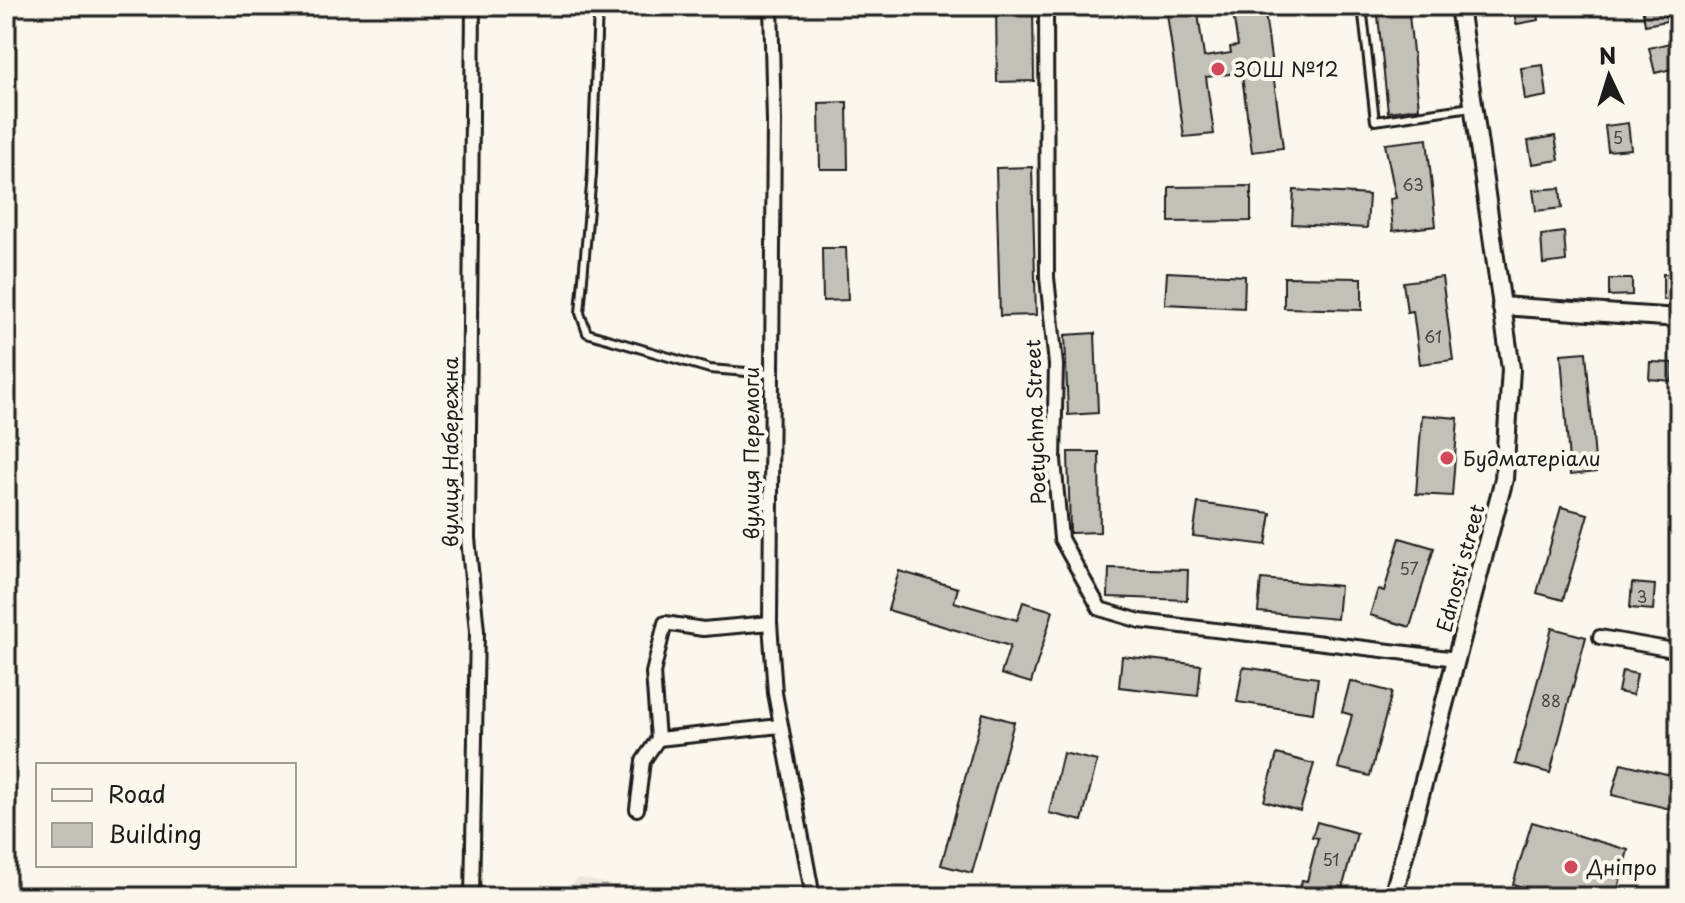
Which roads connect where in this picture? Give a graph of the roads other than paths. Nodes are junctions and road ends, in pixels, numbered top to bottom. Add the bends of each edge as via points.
1 (473, 6) edge
2 (598, 6) edge
3 (771, 6) edge
4 (1046, 6) edge
5 (1362, 6) edge
6 (1459, 6) edge
7 (1473, 107) junction
8 (1501, 306) junction
9 (1679, 318) edge
10 (771, 374) junction
11 (770, 623) junction
12 (1600, 637) dead end
13 (1679, 651) edge
14 (1457, 659) junction
15 (780, 726) junction
16 (658, 739) junction
17 (637, 809) dead end
18 (472, 897) edge
19 (813, 897) edge
20 (1393, 897) edge

1 - 18 street, вулиця Набережна via 468,538 477,631
2 - 10 lane via 580,313 587,333 710,369
3 - 10 street, вулиця Перемоги
4 - 14 street, Poetychna Street via 1047,277 1056,365 1054,460 1061,539 1100,609 1140,621
5 - 7 lane via 1375,121
6 - 7 street, Ednosti street
7 - 8 street, Ednosti street
8 - 9 street
8 - 14 street, Ednosti street via 1511,369 1504,479
10 - 11 street, вулиця Перемоги
11 - 15 street, вулиця Перемоги
11 - 16 street via 703,629 665,623 653,673
12 - 13 street
14 - 20 street, Ednosti street
15 - 16 street
15 - 19 street, вулиця Перемоги
16 - 17 street via 643,761

